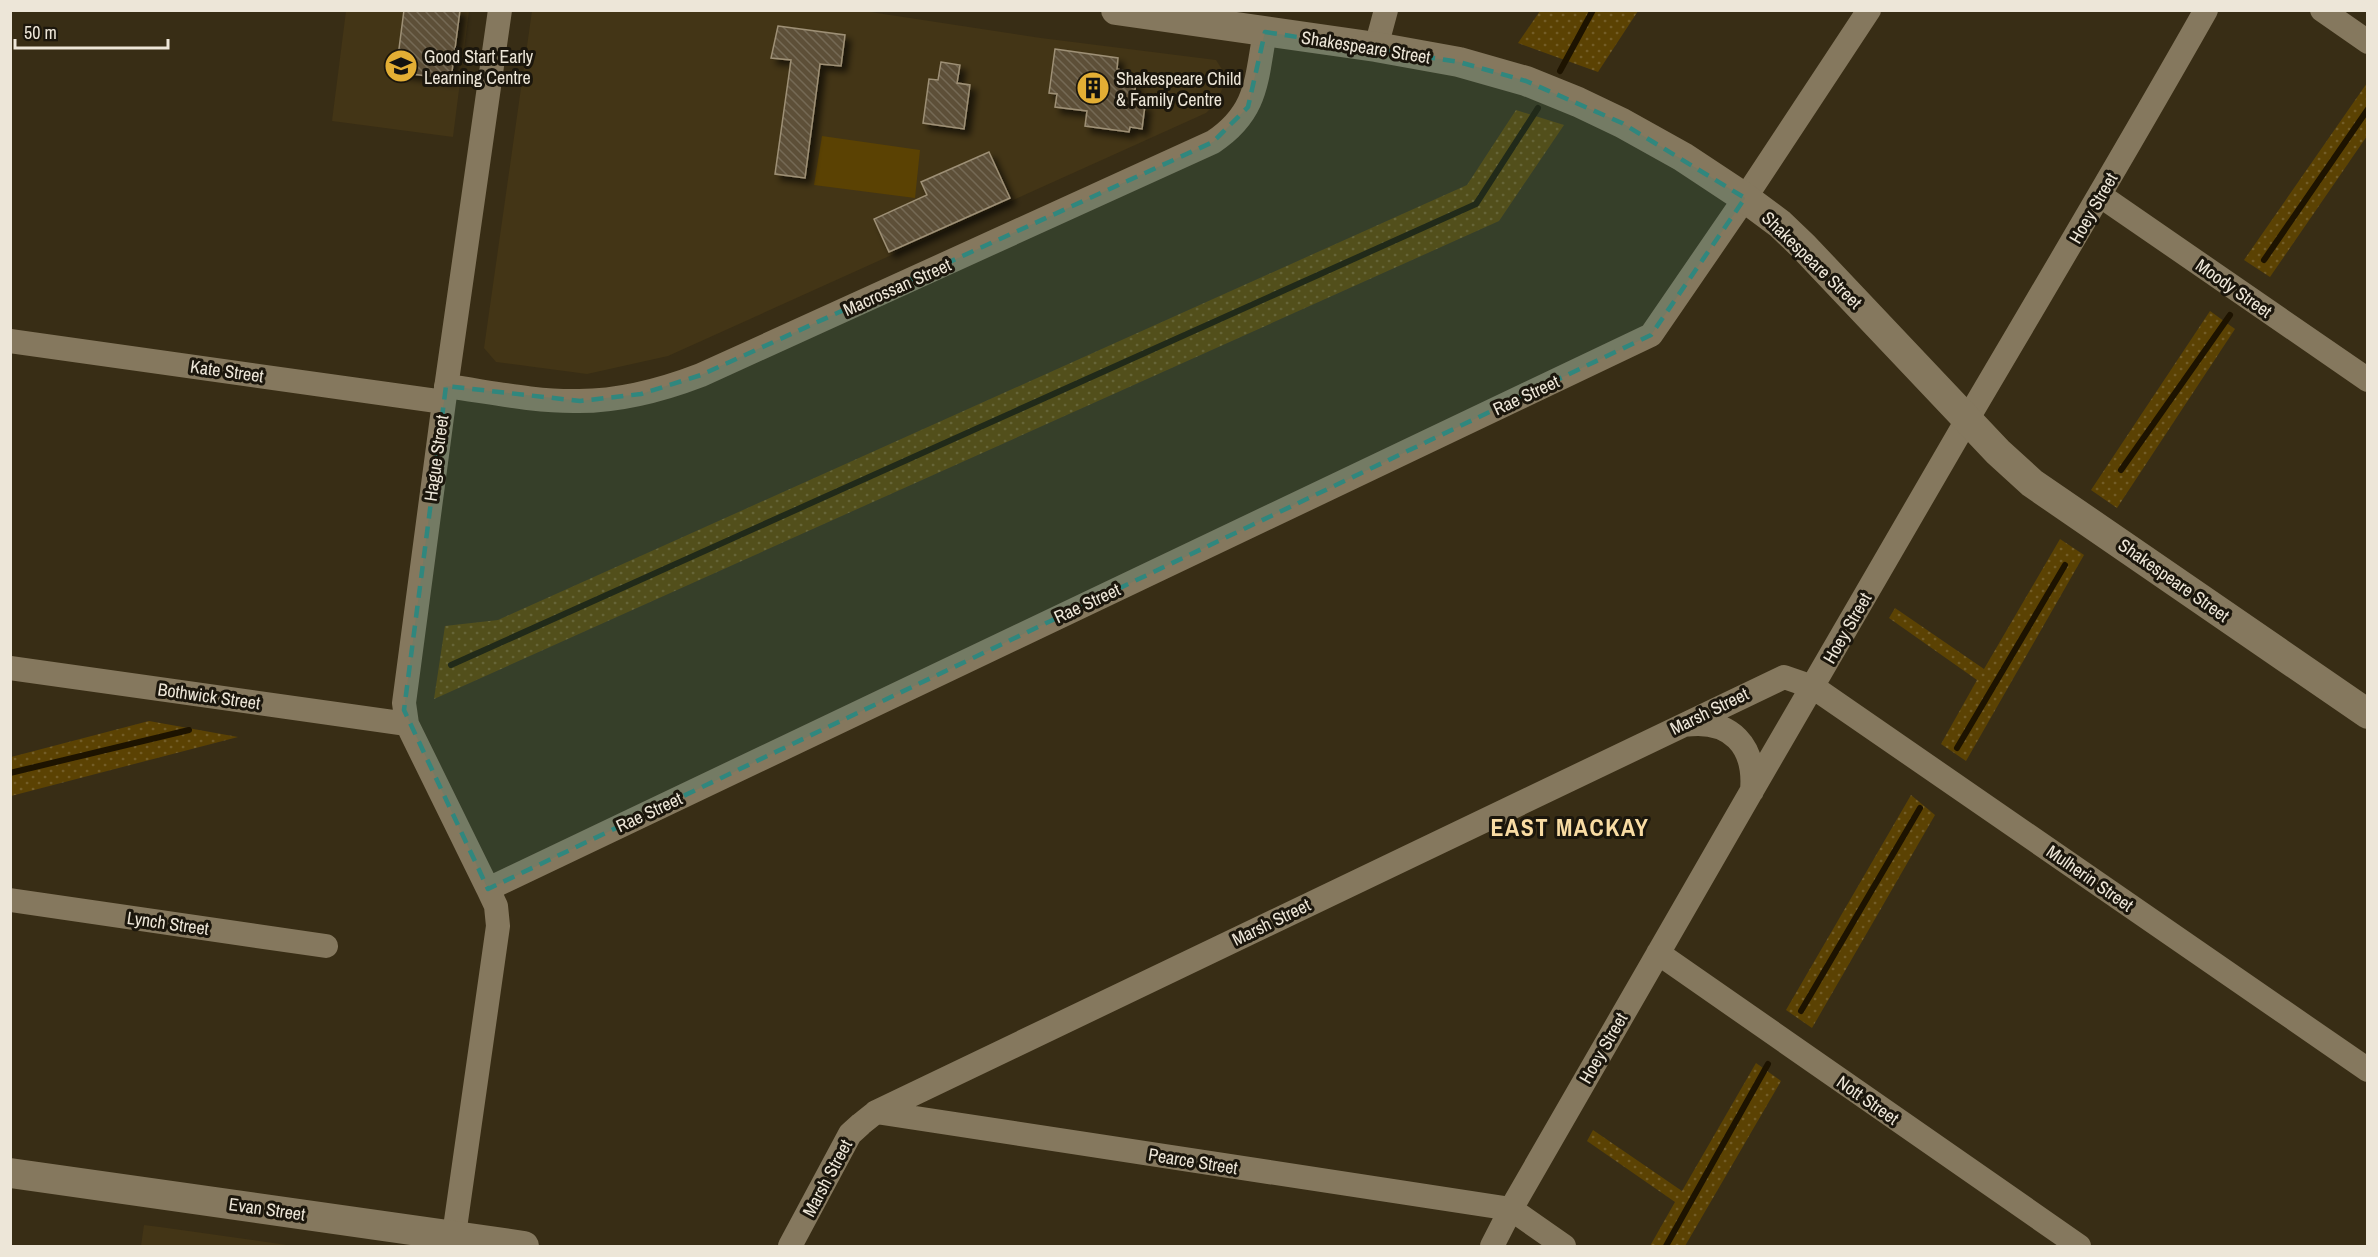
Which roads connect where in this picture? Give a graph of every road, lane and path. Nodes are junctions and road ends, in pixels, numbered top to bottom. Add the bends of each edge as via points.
1 (500, 10) edge
2 (1116, 10) edge
3 (1386, 10) edge
4 (1869, 10) edge
5 (2205, 10) edge
6 (2322, 10) edge
7 (1265, 32) junction
8 (2367, 42) edge
9 (1376, 47) junction
10 (2101, 196) junction
11 (1745, 198) junction
12 (10, 340) edge
13 (2367, 380) edge
14 (445, 394) junction
15 (1967, 420) junction
16 (10, 668) edge
17 (1813, 687) junction
18 (2367, 714) edge
19 (407, 724) junction
20 (1676, 727) junction
21 (1752, 791) junction
22 (488, 888) junction
23 (10, 900) edge
24 (326, 946) dead end
25 (1658, 953) junction
26 (2367, 1070) edge
27 (876, 1112) junction
28 (10, 1173) edge
29 (1511, 1209) junction
30 (440, 1238) edge
31 (524, 1246) edge
32 (790, 1246) edge
33 (1492, 1246) edge
34 (1564, 1246) edge
35 (2079, 1246) edge

1 - 14 street, Hague Street
2 - 7 street, Shakespeare Street
3 - 9 street
4 - 11 street, Rae Street
5 - 10 street, Hoey Street
6 - 8 street
7 - 9 street, Shakespeare Street
7 - 14 street, Macrossan Street via 1248,107 1236,124 1213,142 701,375 641,394 580,401
9 - 11 street, Shakespeare Street via 1459,62 1526,81 1578,102 1653,140
10 - 13 street, Moody Street
10 - 15 street, Hoey Street
11 - 15 street, Shakespeare Street via 1803,246
11 - 22 street, Rae Street via 1651,335
12 - 14 street, Kate Street
14 - 19 street, Hague Street via 405,692
15 - 17 street, Hoey Street
15 - 18 street, Shakespeare Street via 2032,483
16 - 19 street, Bothwick Street
17 - 20 street, Marsh Street via 1782,677
17 - 21 street, Hoey Street
17 - 26 street, Mulherin Street
19 - 22 street, Hague Street
20 - 21 street via 1701,724 1734,735 1750,759
20 - 27 street, Marsh Street
21 - 25 street, Hoey Street
22 - 30 street via 498,914 498,936
23 - 24 street, Lynch Street
25 - 29 street, Hoey Street
25 - 35 street, Nott Street
27 - 29 street, Pearce Street
27 - 32 street, Marsh Street via 850,1134
28 - 30 street, Evan Street
29 - 33 street, Hoey Street
29 - 34 street
30 - 31 street, Evan Street

